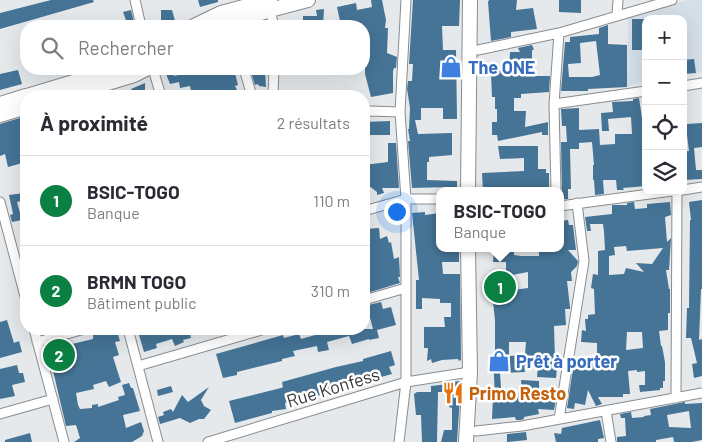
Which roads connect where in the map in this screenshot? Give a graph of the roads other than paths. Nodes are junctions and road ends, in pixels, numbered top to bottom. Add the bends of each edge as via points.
1 (135, 0) edge
2 (308, 0) edge
3 (406, 0) edge
4 (470, 0) edge
5 (478, 0) edge
6 (618, 0) edge
7 (672, 0) edge
8 (270, 5) edge
9 (617, 15) junction
10 (230, 17) edge
11 (140, 20) edge
12 (206, 20) edge
13 (273, 20) edge
14 (559, 33) junction
15 (478, 50) junction
16 (98, 75) edge
17 (134, 75) edge
18 (154, 75) edge
19 (246, 75) edge
20 (274, 75) edge
21 (702, 83) edge
22 (687, 85) edge
23 (47, 90) edge
24 (85, 90) edge
25 (159, 90) edge
26 (250, 90) edge
27 (273, 90) edge
28 (642, 92) edge
29 (20, 98) edge
30 (0, 104) edge
31 (554, 104) junction
32 (20, 109) edge
33 (370, 111) edge
34 (400, 112) junction
35 (0, 115) edge
36 (468, 187) edge
37 (477, 187) edge
38 (556, 187) edge
39 (702, 187) edge
40 (687, 189) edge
41 (642, 195) edge
42 (677, 195) edge
43 (406, 199) junction
44 (436, 199) edge
45 (577, 203) junction
46 (564, 205) edge
47 (1, 206) edge
48 (370, 208) edge
49 (468, 252) edge
50 (477, 252) edge
51 (20, 277) edge
52 (406, 288) junction
53 (370, 298) edge
54 (35, 335) edge
55 (63, 335) edge
56 (130, 335) edge
57 (244, 335) edge
58 (37, 342) junction
59 (138, 366) junction
60 (470, 372) junction
61 (406, 382) junction
62 (702, 393) edge
63 (676, 398) junction
64 (52, 399) junction
65 (606, 411) junction
66 (0, 414) edge
67 (559, 419) junction
68 (243, 432) junction
69 (476, 437) edge
70 (64, 442) edge
71 (158, 442) edge
72 (208, 442) edge
73 (244, 442) edge
74 (399, 442) edge
75 (466, 442) edge
76 (612, 442) edge

1 - 11 street
2 - 8 main road
3 - 34 street
4 - 36 main road
5 - 15 main road
6 - 9 street
7 - 9 street
8 - 10 main road
8 - 13 street
9 - 14 street
10 - 12 main road via 221,13
14 - 15 street
14 - 31 street
15 - 37 main road
16 - 23 main road
17 - 24 main road
18 - 25 street
19 - 26 street
20 - 27 street
21 - 22 street
28 - 31 street
29 - 30 main road
31 - 38 street
32 - 35 main road
33 - 34 street
34 - 43 street
39 - 40 street
41 - 45 street
42 - 63 street
43 - 44 street
43 - 48 street
43 - 52 street
45 - 46 street
45 - 67 street via 584,262
47 - 51 street
49 - 60 main road
50 - 69 main road
52 - 53 street
52 - 61 street
54 - 58 street
55 - 58 street
56 - 59 street
57 - 59 street
58 - 64 street
59 - 71 street
60 - 61 street, Rue Konfess
60 - 75 main road
61 - 68 street, Rue Konfess
61 - 74 street
62 - 63 street
63 - 65 street
64 - 66 street
64 - 70 street
65 - 67 street
65 - 76 street
67 - 69 street
68 - 72 street, Rue Konfess
68 - 73 street

